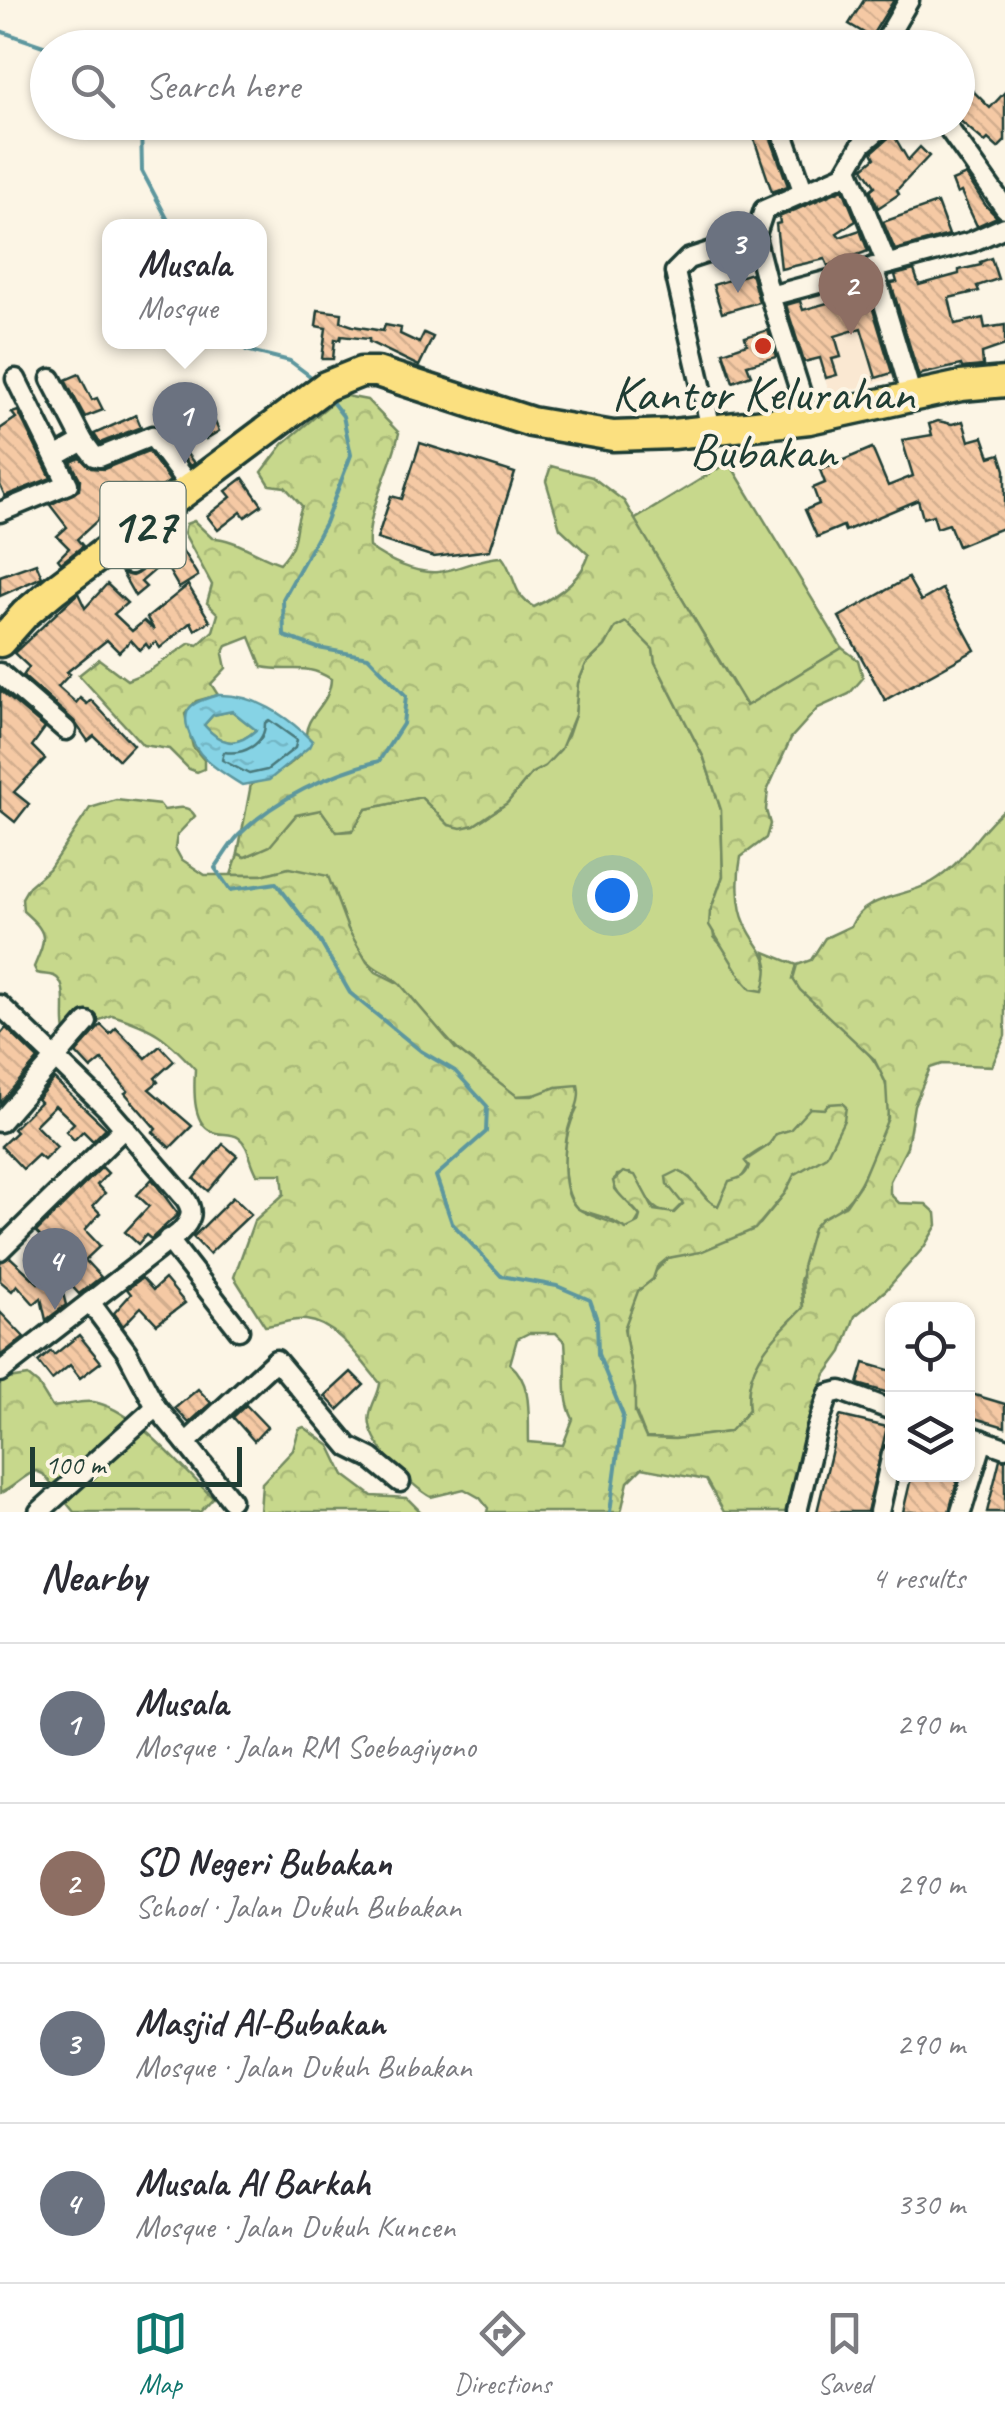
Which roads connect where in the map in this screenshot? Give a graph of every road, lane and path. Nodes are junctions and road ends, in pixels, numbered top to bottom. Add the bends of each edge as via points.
1 (909, 0) edge
2 (892, 30) edge
3 (785, 140) edge
4 (867, 140) edge
5 (957, 140) edge
6 (849, 171) junction
7 (804, 193) junction
8 (1005, 208) edge
9 (1005, 227) edge
10 (755, 237) junction
11 (880, 266) junction
12 (770, 296) junction
13 (16, 379) dead end
14 (50, 379) dead end
15 (1005, 382) edge
16 (912, 398) junction
17 (809, 419) junction
18 (712, 429) junction
19 (83, 441) junction
20 (54, 457) junction
21 (191, 488) junction
22 (0, 512) edge
23 (0, 642) edge
24 (0, 673) edge
25 (66, 730) dead end
26 (0, 1005) edge
27 (87, 1022) dead end
28 (56, 1056) junction
29 (0, 1122) edge
30 (125, 1127) junction
31 (168, 1239) junction
32 (0, 1250) edge
33 (90, 1302) junction
34 (239, 1330) dead end
35 (0, 1372) edge
36 (156, 1406) junction
37 (885, 1407) edge
38 (975, 1438) edge
39 (186, 1443) junction
40 (1005, 1448) edge
41 (400, 1482) dead end
42 (886, 1482) edge
43 (967, 1482) edge
44 (231, 1500) dead end
45 (40, 1512) edge
46 (797, 1512) edge
47 (879, 1512) edge
48 (961, 1512) edge

1 - 2 street
3 - 7 street
4 - 6 street
5 - 8 street
6 - 7 street
6 - 11 street
7 - 10 street via 767,206
9 - 11 street
10 - 12 street
10 - 18 street via 688,259 675,272
11 - 12 street
11 - 16 street
12 - 17 street
13 - 20 street
14 - 19 street
15 - 16 main road, 127
16 - 17 main road, 127
17 - 18 main road, 127
18 - 21 main road, 127 via 584,433 361,372 326,386
19 - 20 street
19 - 21 street via 100,456 152,436
20 - 22 street via 67,486
21 - 23 main road, 127 via 124,554 25,614
24 - 25 street
26 - 28 street
27 - 28 street
28 - 29 street
28 - 30 street
30 - 31 street via 190,1205 191,1218
30 - 32 street
31 - 33 street
31 - 34 street
33 - 35 street
33 - 36 street
36 - 39 street
36 - 45 street
37 - 46 street via 840,1391 829,1394
38 - 40 street
39 - 41 street via 276,1360 348,1446
39 - 44 street
42 - 47 street
43 - 48 street

